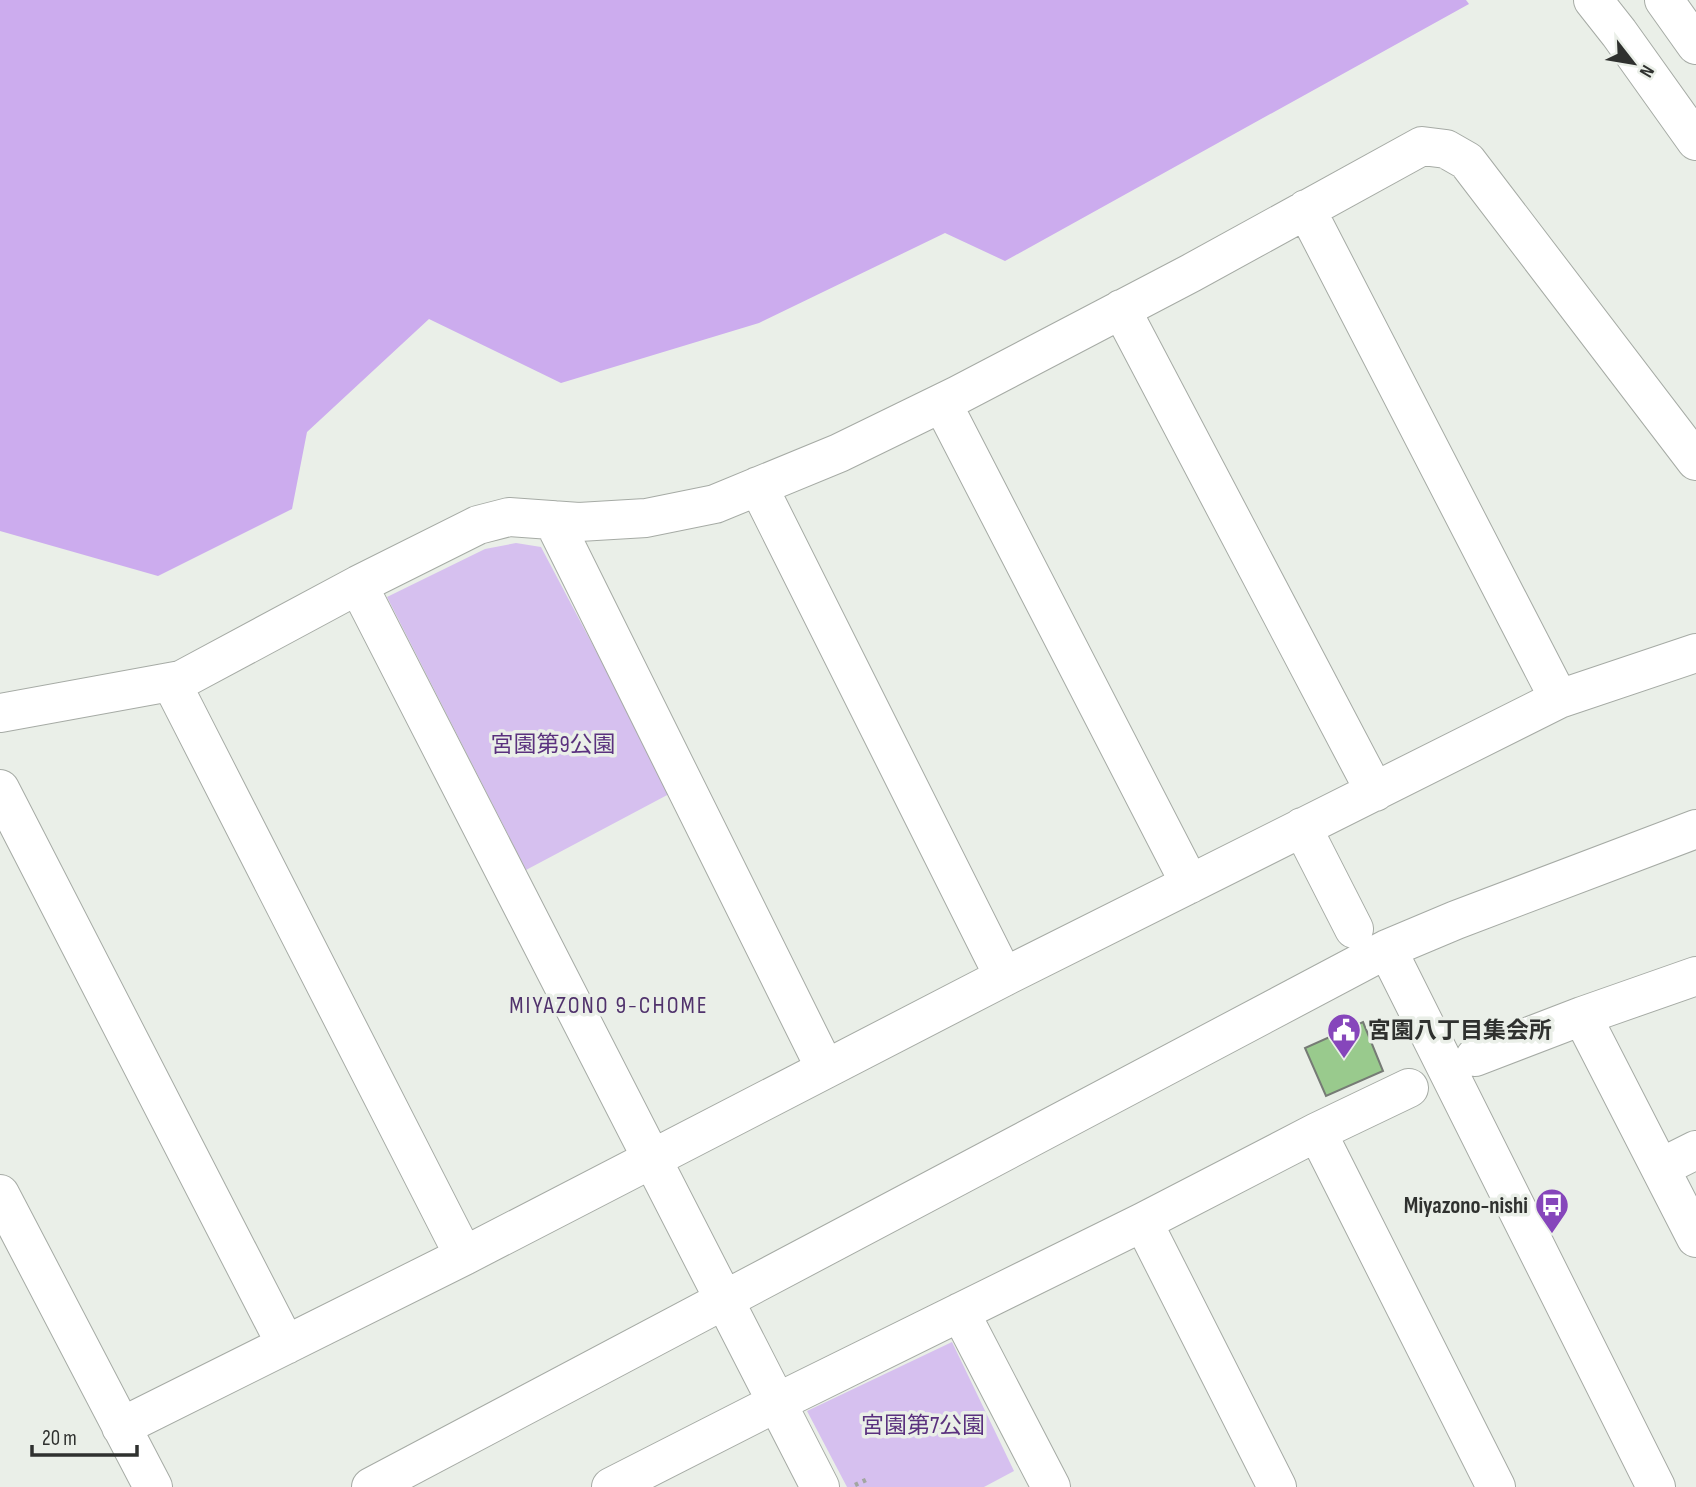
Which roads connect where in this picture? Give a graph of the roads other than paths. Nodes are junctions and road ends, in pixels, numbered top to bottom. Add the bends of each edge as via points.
1 (1593, 0) edge
2 (1664, 0) edge
3 (1696, 45) edge
4 (1696, 141) edge
5 (1306, 209) junction
6 (1121, 309) junction
7 (942, 403) junction
8 (1696, 461) edge
9 (758, 486) junction
10 (553, 520) junction
11 (358, 584) junction
12 (1696, 653) edge
13 (171, 682) junction
14 (1559, 699) junction
15 (0, 713) edge
16 (0, 789) edge
17 (1375, 792) junction
18 (1302, 827) junction
19 (1696, 829) edge
20 (1190, 884) junction
21 (1354, 929) dead end
22 (1387, 949) junction
23 (1696, 976) edge
24 (1004, 977) junction
25 (1582, 1016) junction
26 (1475, 1057) dead end
27 (825, 1069) junction
28 (1409, 1088) dead end
29 (1317, 1132) junction
30 (1696, 1150) edge
31 (652, 1158) junction
32 (1660, 1168) junction
33 (0, 1194) edge
34 (1143, 1222) junction
35 (1696, 1238) edge
36 (464, 1256) junction
37 (726, 1300) junction
38 (960, 1312) junction
39 (286, 1345) junction
40 (778, 1402) junction
41 (121, 1427) junction
42 (153, 1487) edge
43 (372, 1487) edge
44 (613, 1487) edge
45 (821, 1487) edge
46 (1051, 1487) edge
47 (1277, 1487) edge
48 (1496, 1487) edge
49 (1656, 1487) edge

1 - 4 main road
2 - 3 main road
5 - 6 main road
5 - 8 main road via 1422,146 1446,149 1467,162
5 - 14 main road
6 - 7 main road
6 - 17 main road
7 - 9 main road
7 - 20 main road
9 - 10 main road via 715,504 646,517
9 - 24 main road
10 - 11 main road via 509,517 478,525
10 - 27 main road
11 - 13 main road
11 - 31 main road
12 - 14 main road
13 - 15 main road
13 - 36 main road
14 - 17 main road
16 - 39 main road
17 - 18 main road
18 - 20 main road
18 - 21 main road
19 - 22 main road
20 - 24 main road
22 - 37 main road
22 - 49 main road
23 - 25 main road
24 - 27 main road
25 - 26 main road
25 - 32 main road
27 - 31 main road
28 - 29 main road
29 - 34 main road
29 - 48 main road
30 - 32 main road
31 - 36 main road
31 - 37 main road
32 - 35 main road
33 - 41 main road
34 - 38 main road
34 - 47 main road
36 - 39 main road
37 - 40 main road
37 - 43 main road
38 - 40 main road
38 - 46 main road
39 - 41 main road
40 - 44 main road
40 - 45 main road
41 - 42 main road

